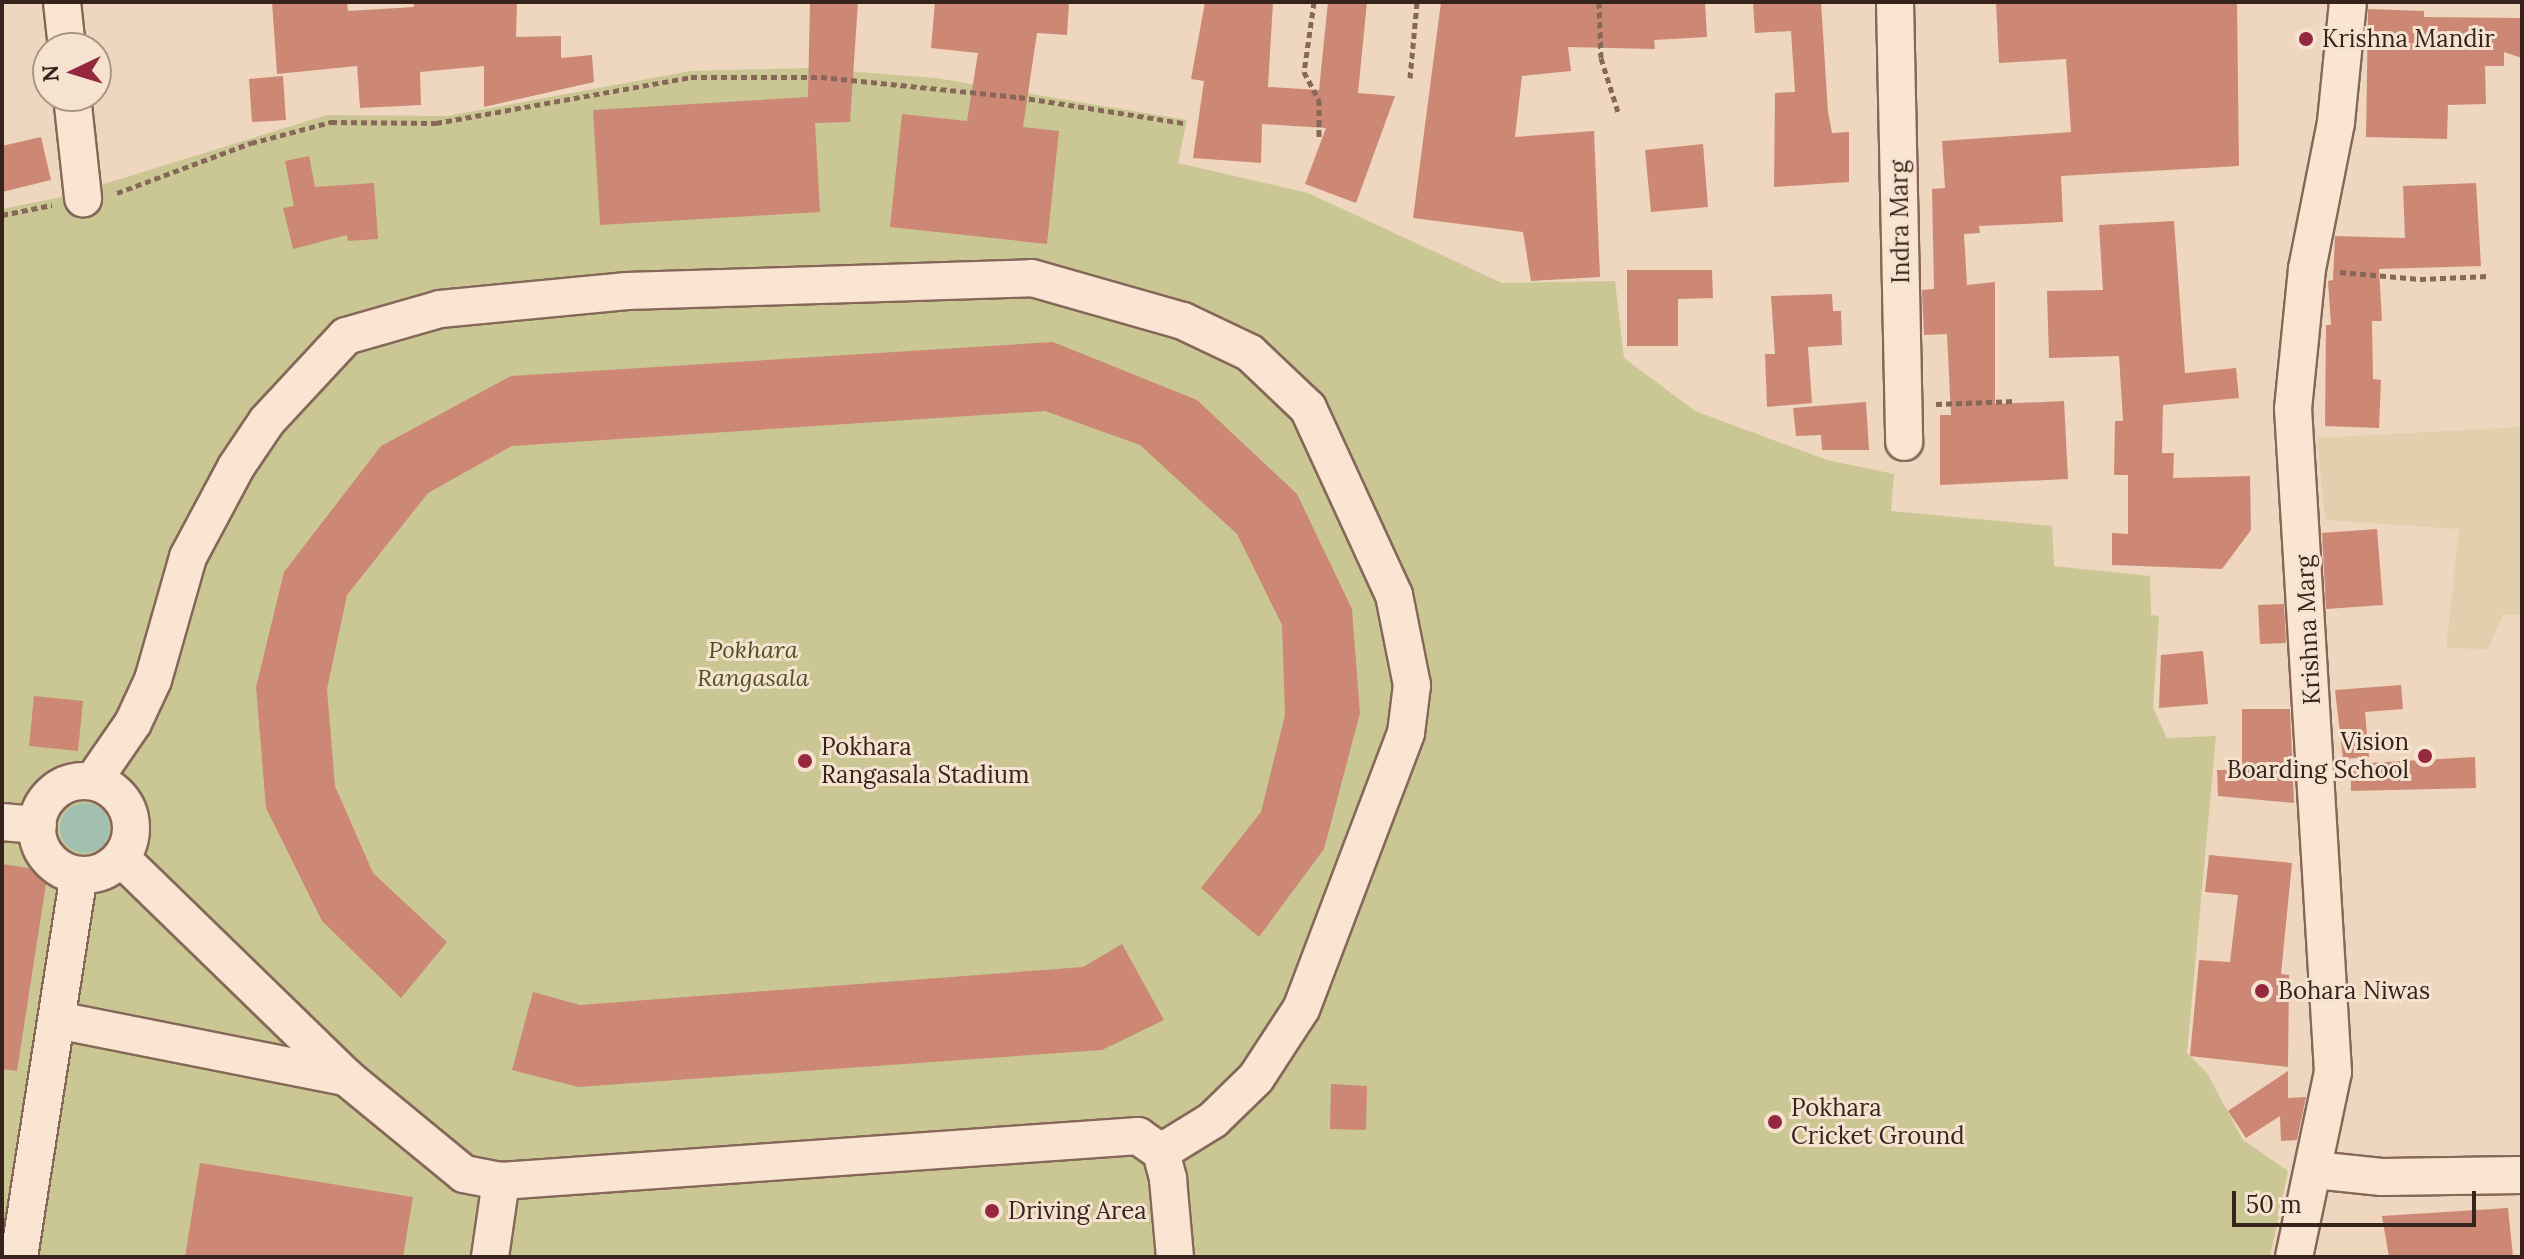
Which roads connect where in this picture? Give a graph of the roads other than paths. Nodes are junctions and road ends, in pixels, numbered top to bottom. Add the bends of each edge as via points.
1 (62, 2) edge
2 (1895, 2) edge
3 (2348, 2) edge
4 (65, 32) edge
5 (74, 112) edge
6 (83, 198) road end
7 (1904, 442) dead end
8 (93, 781) junction
9 (2, 822) edge
10 (38, 825) junction
11 (121, 858) junction
12 (79, 876) junction
13 (57, 1020) junction
14 (346, 1077) junction
15 (1161, 1152) junction
16 (2315, 1170) junction
17 (2522, 1175) edge
18 (501, 1181) junction
19 (19, 1257) edge
20 (490, 1257) edge
21 (1175, 1257) edge
22 (2294, 1257) edge

1 - 4 street
2 - 7 street, Indra Marg
3 - 16 street, Krishna Marg via 2336,122 2307,269 2293,409 2333,1072
5 - 6 street
8 - 10 street via 78,781 52,794
8 - 11 street via 118,795 127,807 131,836
8 - 15 street via 133,723 153,680 188,557 236,467 267,421 346,336 440,309 627,291 1032,278 1183,321 1250,353 1308,408 1394,595 1412,685 1406,733 1301,1009 1256,1078 1213,1120
9 - 10 street
10 - 12 street via 42,850 52,863
11 - 12 street via 107,870
11 - 14 street
12 - 13 street
13 - 14 street
13 - 19 street
14 - 18 street via 464,1174
15 - 18 street via 1138,1136
15 - 21 street
16 - 17 street via 2382,1177
16 - 22 street, Krishna Marg
18 - 20 street

